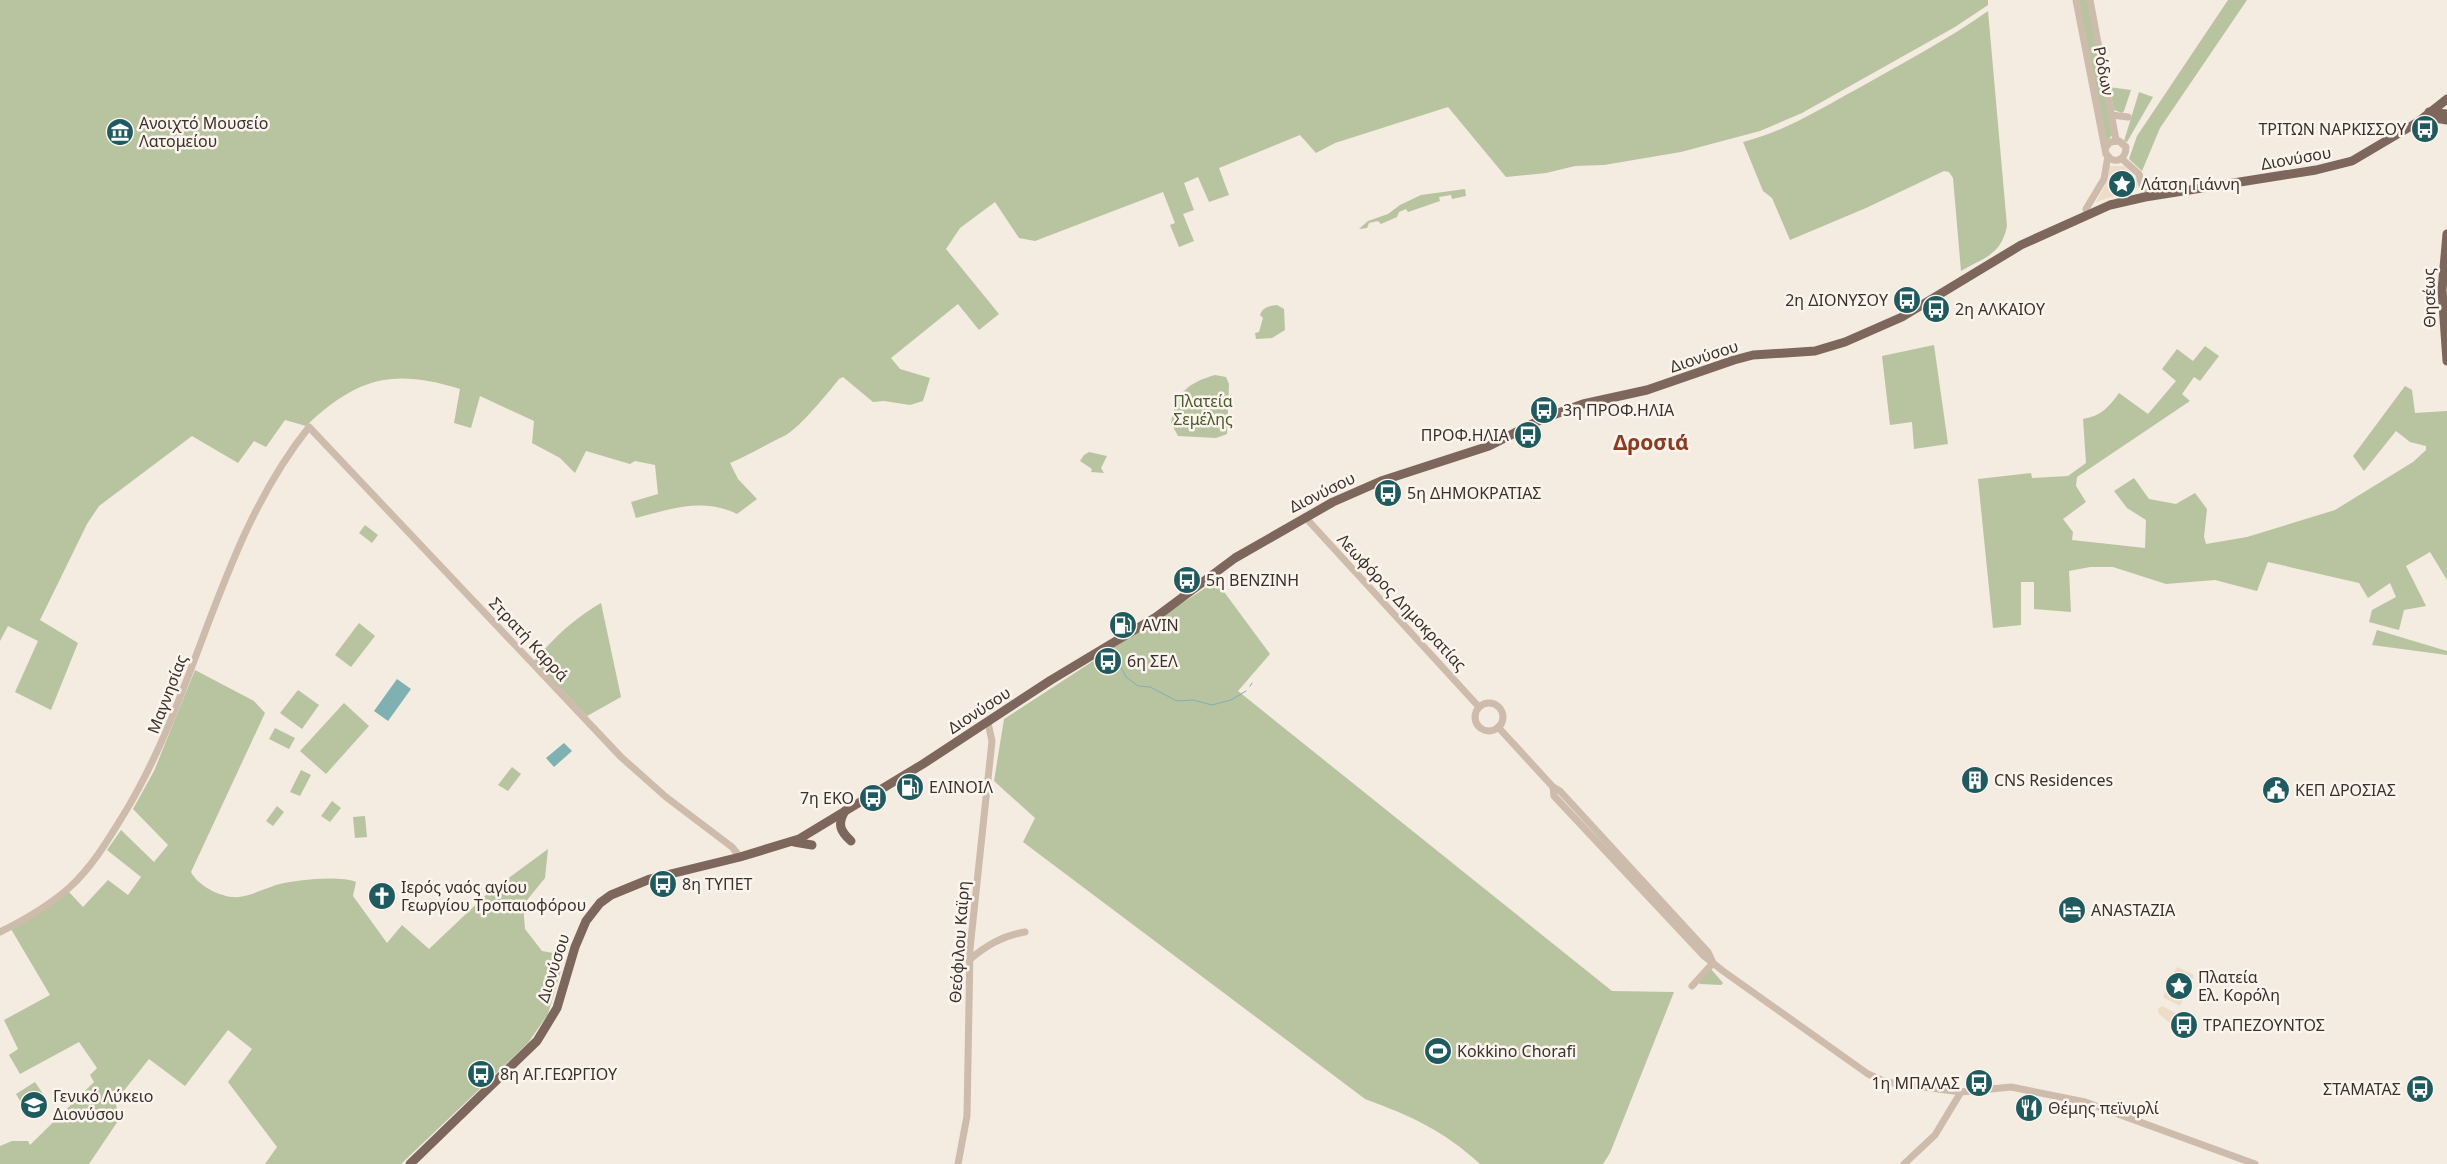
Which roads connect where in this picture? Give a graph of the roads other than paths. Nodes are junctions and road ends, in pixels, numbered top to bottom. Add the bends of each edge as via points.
1 (2076, 0) edge
2 (2090, 0) edge
3 (2446, 99) edge
4 (2429, 112) junction
5 (2111, 114) junction
6 (2128, 117) dead end
7 (2447, 119) edge
8 (2418, 122) junction
9 (2116, 140) junction
10 (2106, 147) junction
11 (2108, 156) junction
12 (2122, 159) junction
13 (2145, 197) junction
14 (2087, 214) junction
15 (2447, 234) edge
16 (2447, 361) edge
17 (309, 427) joint
18 (1305, 517) junction
19 (1479, 707) junction
20 (988, 723) junction
21 (1498, 727) junction
22 (845, 811) junction
23 (851, 841) dead end
24 (793, 842) junction
25 (812, 845) dead end
26 (740, 857) junction
27 (0, 932) edge
28 (1026, 932) dead end
29 (969, 960) junction
30 (1713, 963) junction
31 (1692, 986) dead end
32 (1961, 1092) junction
33 (410, 1164) edge
34 (958, 1164) edge
35 (1904, 1164) edge
36 (2255, 1164) edge

1 - 10 street, Ρόδων
2 - 5 street, Ρόδων
3 - 4 main road
4 - 7 main road, Διονύσου
4 - 8 main road, Διονύσου
5 - 6 street
5 - 9 street, Ρόδων
7 - 8 main road, Διονύσου
8 - 13 main road, Διονύσου via 2365,155 2339,166
9 - 10 street
9 - 12 street via 2126,147
10 - 11 street
11 - 12 street via 2116,161
11 - 14 street via 2104,179 2086,208
12 - 13 street via 2139,174
13 - 14 main road, Διονύσου
14 - 18 main road, Διονύσου via 2021,245 1902,317 1845,342 1815,351 1728,361 1647,390 1559,412 1489,446 1381,481
15 - 16 main road, Θησέως via 2442,290
17 - 26 street, Στρατή Καρρά via 625,760
17 - 27 street, Μαγνησίας via 282,464 251,518 226,575 167,733 139,790 76,880 41,909
18 - 19 street, Λεωφόρος Δημοκρατίας
18 - 20 main road, Διονύσου via 1221,567 1156,617 1051,680
19 - 21 street via 1475,720 1480,728 1489,731
19 - 21 street via 1490,703 1498,706 1503,717
20 - 22 main road, Διονύσου
20 - 29 street, Θεόφιλου Καϊρη via 992,741
21 - 30 street via 1708,952
22 - 23 main road via 840,827
22 - 24 main road, Διονύσου
24 - 25 main road
24 - 26 main road, Διονύσου
26 - 33 main road, Διονύσου via 634,884 600,903 580,933 557,1008 537,1041
28 - 29 street via 1000,938
29 - 34 street, Θεόφιλου Καϊρη via 967,1116
30 - 31 street
30 - 32 street via 1868,1074 1886,1082
32 - 35 street via 1935,1135
32 - 36 street via 2011,1087 2085,1102

